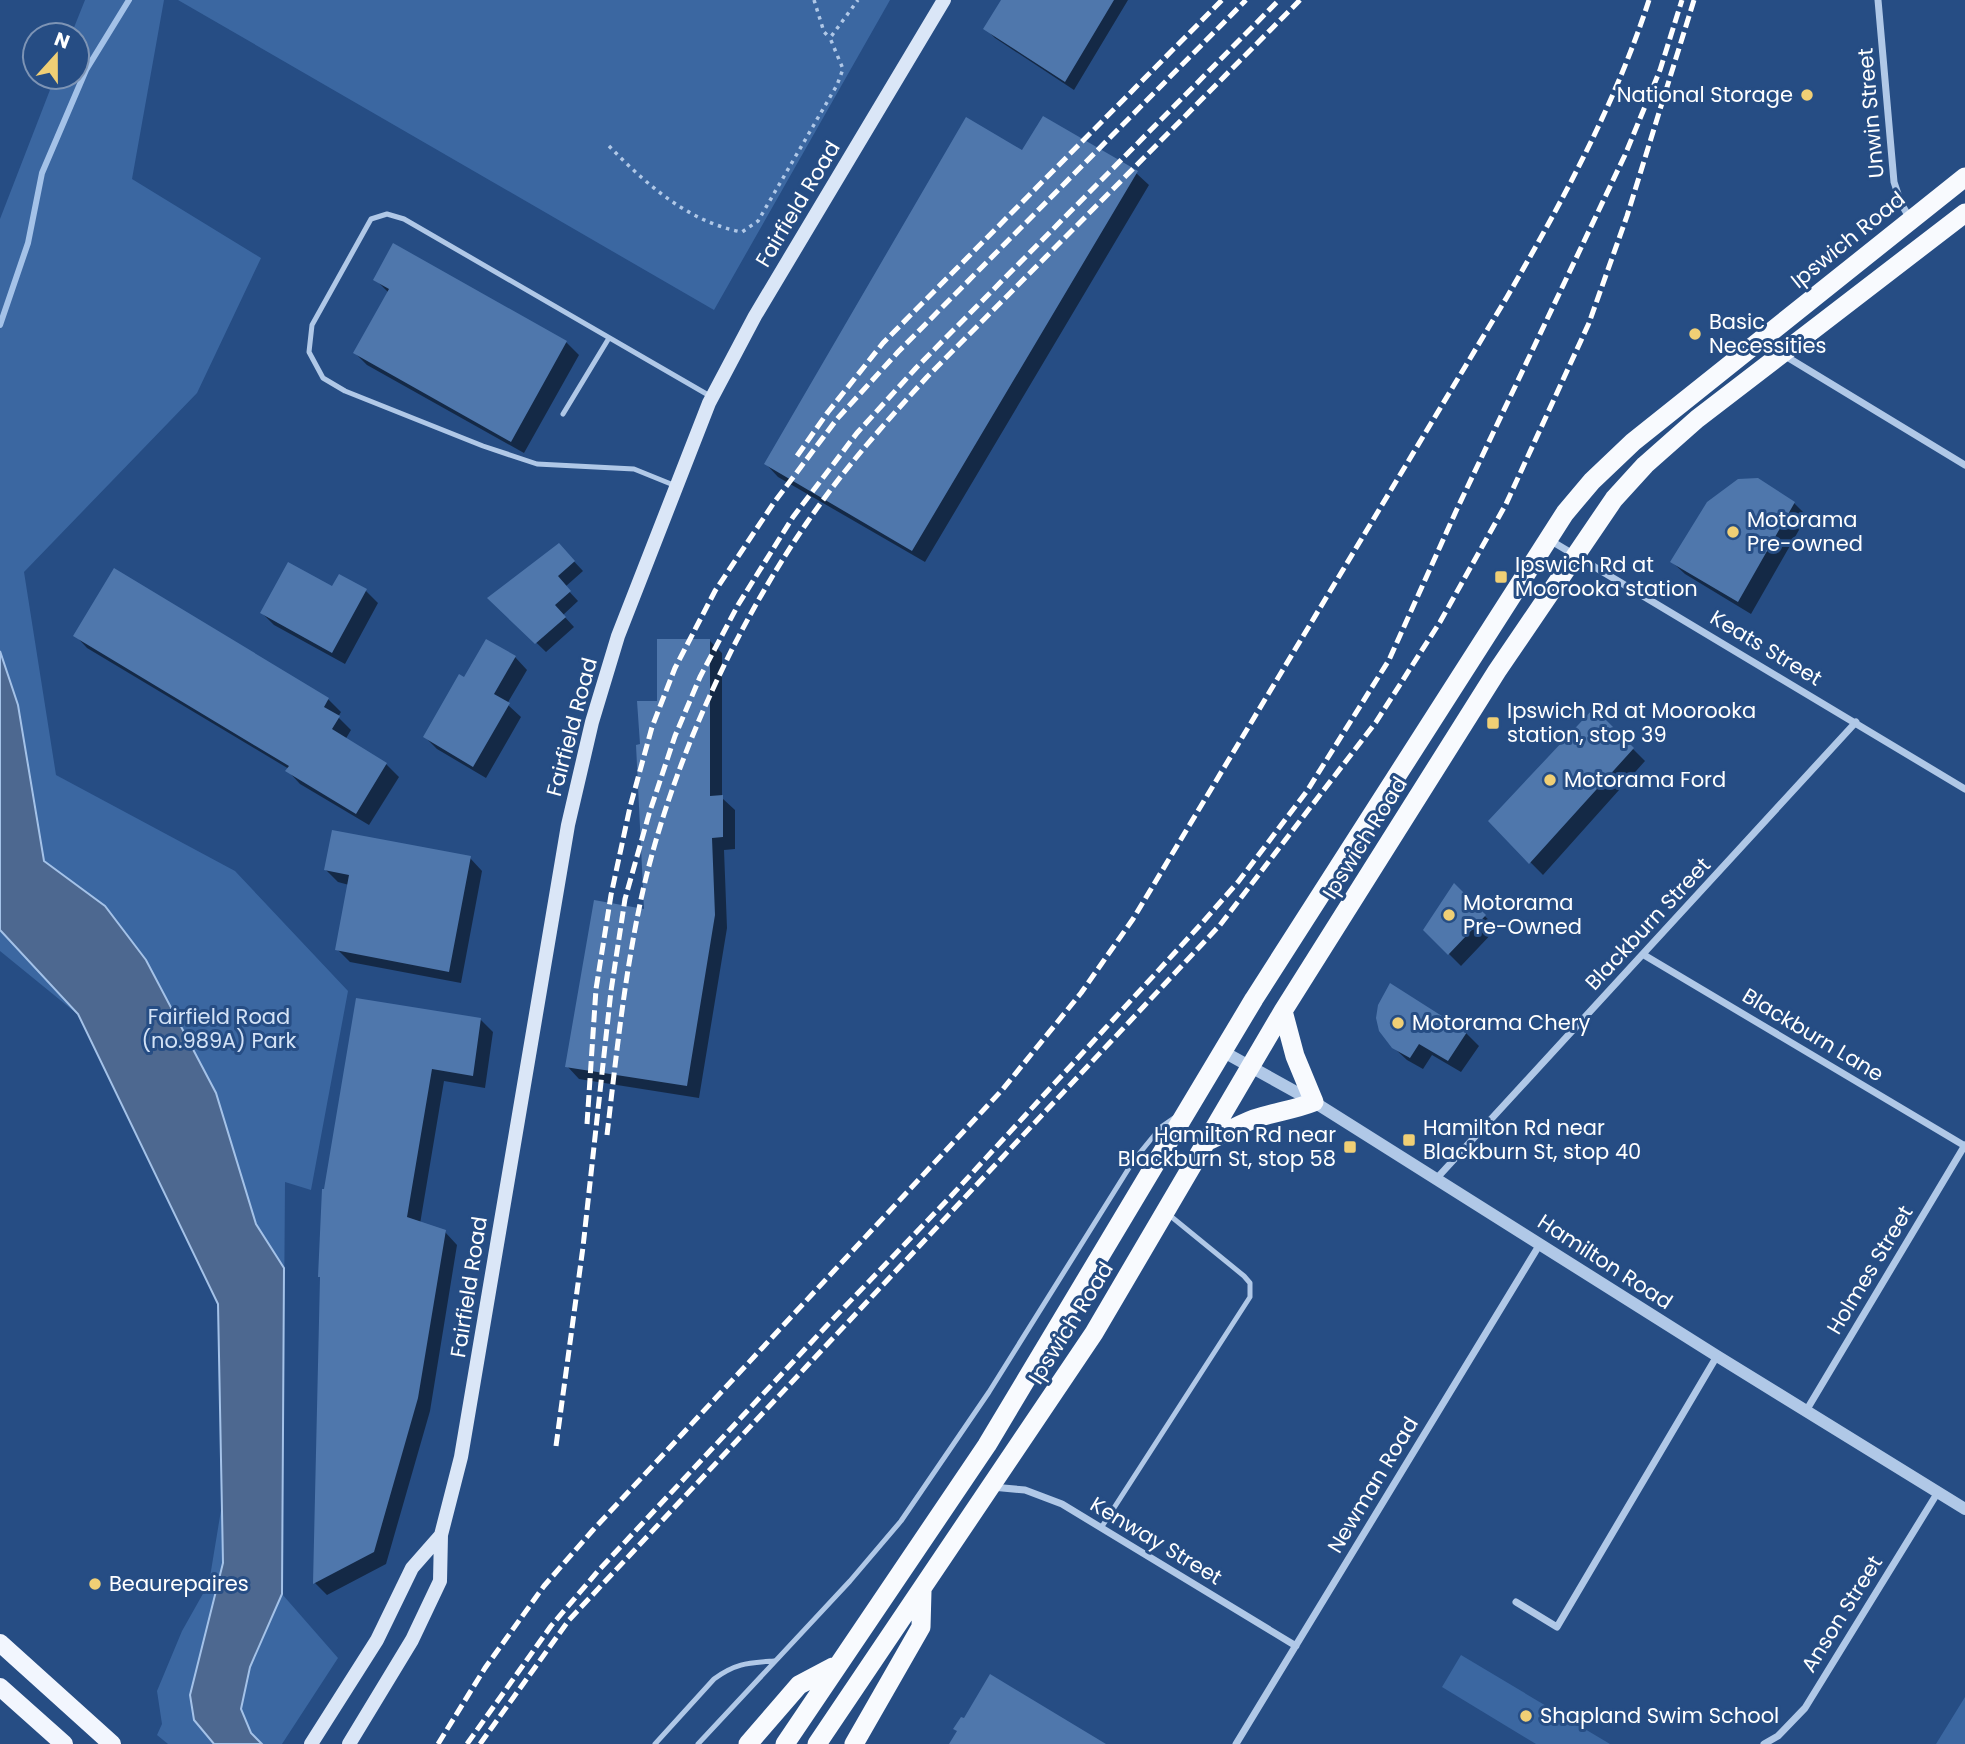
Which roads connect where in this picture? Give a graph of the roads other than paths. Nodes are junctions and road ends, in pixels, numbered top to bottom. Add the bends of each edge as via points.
1 (944, 0) edge
2 (1878, 0) edge
3 (1965, 177) edge
4 (1965, 213) edge
5 (1910, 219) junction
6 (609, 338) junction
7 (1781, 354) junction
8 (712, 398) junction
9 (563, 414) dead end
10 (1965, 466) edge
11 (676, 486) junction
12 (1548, 538) junction
13 (1575, 555) junction
14 (1856, 722) junction
15 (1965, 789) edge
16 (1644, 955) junction
17 (1283, 1011) junction
18 (1222, 1051) junction
19 (1250, 1066) junction
20 (1314, 1102) junction
21 (1188, 1108) junction
22 (1208, 1141) junction
23 (1965, 1146) edge
24 (1437, 1178) junction
25 (1166, 1212) junction
26 (1540, 1244) junction
27 (1717, 1356) junction
28 (1806, 1412) junction
29 (991, 1487) junction
30 (1938, 1492) junction
31 (1965, 1508) edge
32 (1101, 1528) junction
33 (441, 1535) junction
34 (922, 1590) junction
35 (1516, 1602) dead end
36 (0, 1643) edge
37 (1296, 1646) junction
38 (775, 1661) junction
39 (837, 1665) junction
40 (0, 1687) edge
41 (64, 1744) edge
42 (112, 1744) edge
43 (311, 1744) edge
44 (349, 1744) edge
45 (655, 1744) edge
46 (698, 1744) edge
47 (748, 1744) edge
48 (785, 1744) edge
49 (817, 1744) edge
50 (854, 1744) edge
51 (1236, 1744) edge
52 (1765, 1744) edge

1 - 8 main road, Fairfield Road via 755,316
2 - 5 street, Unwin Street via 1894,181
3 - 5 highway, Ipswich Road
4 - 7 highway, Ipswich Road
5 - 12 highway, Ipswich Road via 1633,442 1592,481
6 - 8 lane
6 - 9 lane
6 - 11 lane via 404,219 387,215 371,219 312,325 309,352 323,378 345,390 483,446 537,464 635,469
7 - 10 street
7 - 13 highway, Ipswich Road via 1644,466
8 - 11 main road, Fairfield Road
11 - 33 main road, Fairfield Road via 618,636 568,825 465,1437
12 - 13 street, Keats Street
12 - 18 highway, Ipswich Road
13 - 14 street, Keats Street
13 - 17 highway, Ipswich Road
14 - 15 street, Keats Street
14 - 16 street, Blackburn Street
16 - 23 street, Blackburn Lane
16 - 24 street, Blackburn Street
17 - 19 highway, Ipswich Road
17 - 20 highway
18 - 19 street, Hamilton Road
18 - 21 highway, Ipswich Road
19 - 20 street, Hamilton Road
19 - 22 highway, Ipswich Road
20 - 22 highway via 1251,1120
20 - 24 street, Hamilton Road
21 - 38 lane, Ipswich Road via 1161,1127 1134,1160 989,1392 901,1521
21 - 39 highway, Ipswich Road via 987,1445
22 - 25 highway, Ipswich Road
23 - 28 street, Holmes Street
24 - 26 street, Hamilton Road
25 - 29 highway, Ipswich Road via 1094,1333
25 - 32 lane via 1244,1276 1250,1283 1250,1297
26 - 27 street, Hamilton Road
26 - 37 street, Newman Road
27 - 28 street, Hamilton Road
27 - 35 street via 1557,1627
28 - 30 street, Hamilton Road
29 - 32 street, Kenway Street via 1038,1493
29 - 34 highway, Ipswich Road
30 - 31 street, Hamilton Road
30 - 52 street, Anson Street via 1805,1708
32 - 37 street, Kenway Street
33 - 43 main road, Fairfield Road via 412,1568 377,1640
33 - 44 main road, Fairfield Road via 440,1581 412,1640
34 - 49 highway, Ipswich Road
34 - 50 highway via 921,1627
36 - 42 main road
37 - 51 street, Newman Road
38 - 45 lane via 747,1663 725,1671
38 - 46 lane, Ipswich Road
39 - 47 highway via 799,1685
39 - 48 highway, Ipswich Road
40 - 41 main road

